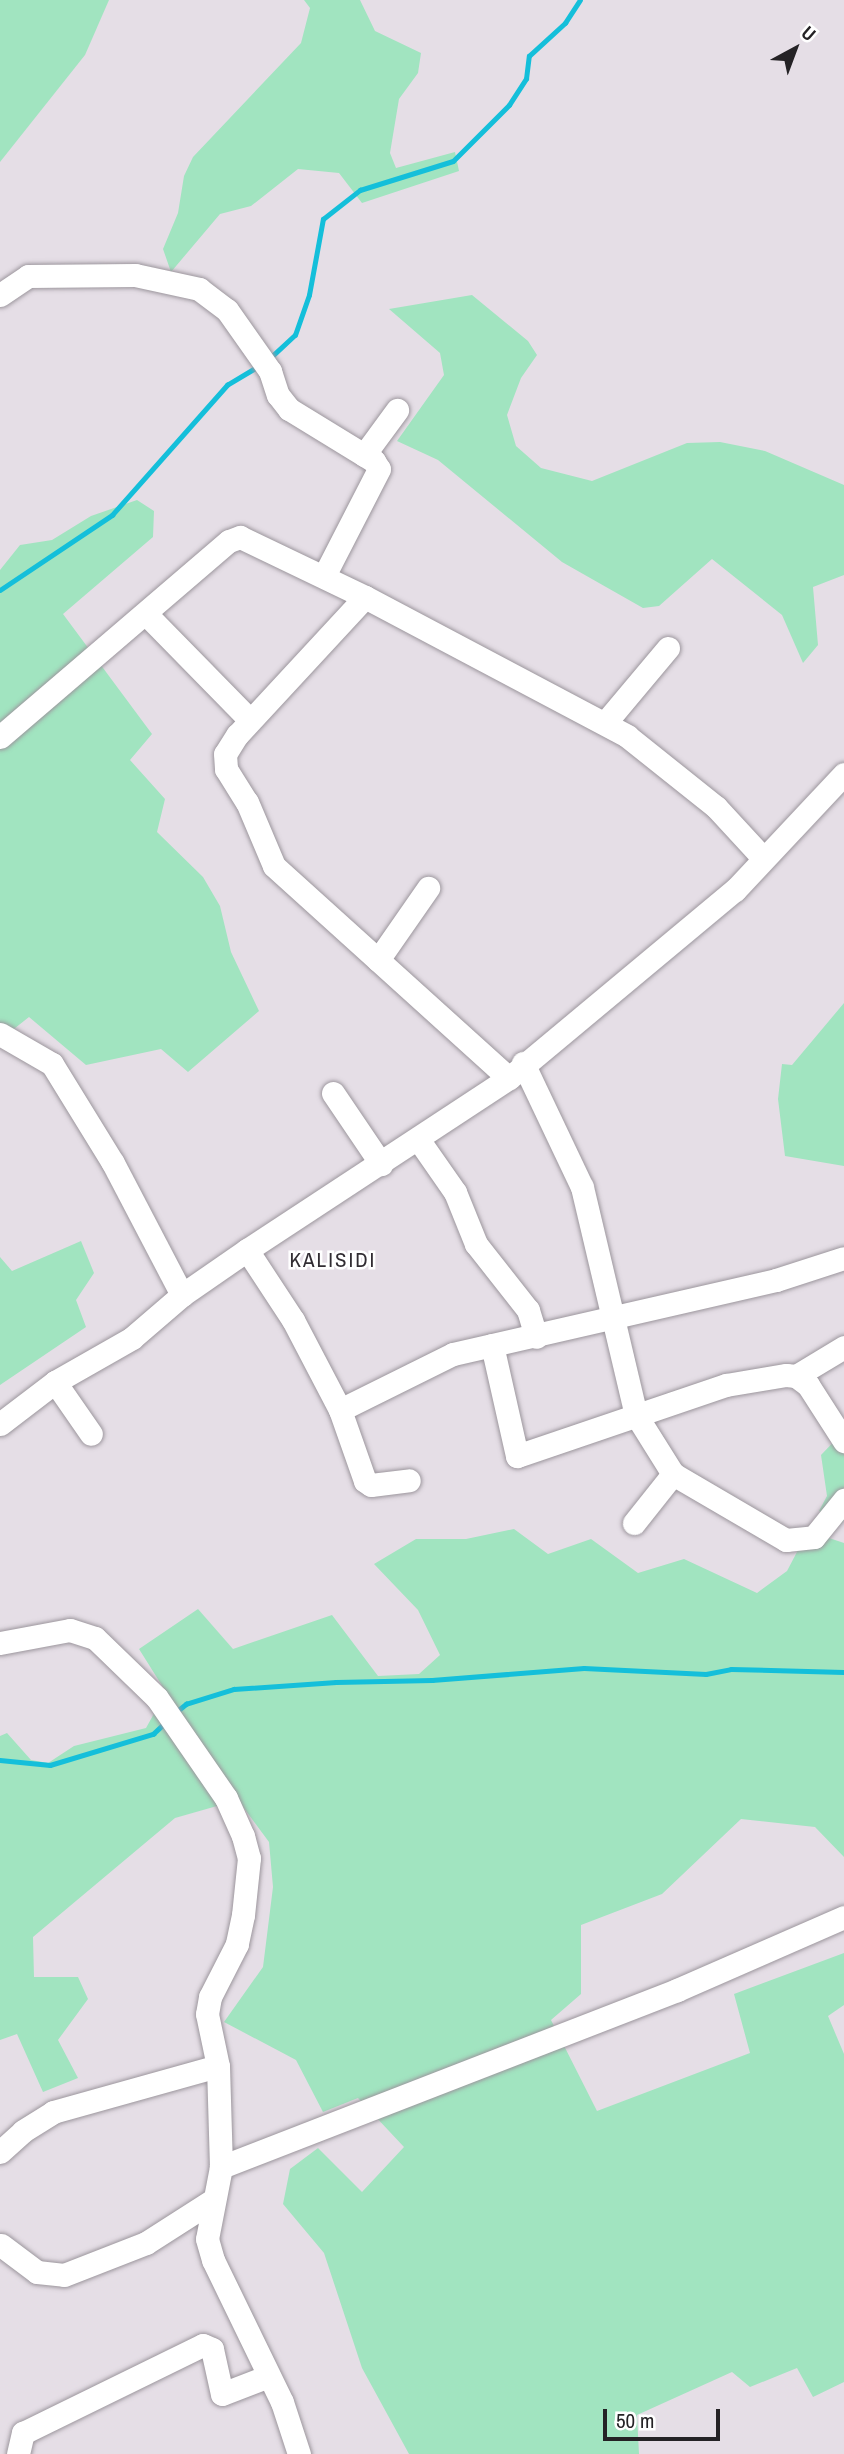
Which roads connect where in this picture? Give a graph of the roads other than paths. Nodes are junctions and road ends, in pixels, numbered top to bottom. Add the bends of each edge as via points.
1 (0, 295) edge
2 (397, 410) dead end
3 (364, 455) junction
4 (324, 576) junction
5 (365, 597) junction
6 (147, 615) junction
7 (668, 648) dead end
8 (250, 720) junction
9 (605, 723) junction
10 (0, 737) edge
11 (844, 774) edge
12 (763, 858) junction
13 (428, 888) dead end
14 (378, 960) junction
15 (0, 1034) edge
16 (516, 1070) junction
17 (333, 1093) dead end
18 (418, 1139) junction
19 (381, 1164) junction
20 (247, 1250) junction
21 (844, 1258) edge
22 (182, 1295) junction
23 (609, 1315) junction
24 (536, 1337) junction
25 (492, 1345) junction
26 (844, 1347) edge
27 (796, 1376) junction
28 (55, 1382) junction
29 (340, 1410) junction
30 (636, 1415) junction
31 (0, 1424) edge
32 (91, 1434) dead end
33 (844, 1441) edge
34 (673, 1474) junction
35 (409, 1480) dead end
36 (844, 1500) edge
37 (634, 1523) dead end
38 (0, 1643) edge
39 (844, 1917) edge
40 (218, 2066) junction
41 (0, 2152) edge
42 (221, 2167) junction
43 (211, 2202) junction
44 (0, 2244) edge
45 (269, 2376) junction
46 (18, 2454) edge
47 (299, 2454) edge

1 - 3 street via 18,279 42,274 135,275 199,289 227,310 294,414
2 - 3 street
3 - 4 street via 377,466 378,475
4 - 5 street
4 - 6 street via 254,540 234,537
5 - 8 street
5 - 9 street
6 - 8 street
6 - 10 street
7 - 9 street
8 - 14 street via 224,760 254,815 269,860
9 - 12 street via 680,776
11 - 12 street
12 - 16 street via 735,890 663,954
13 - 14 street
14 - 16 street
15 - 22 street via 52,1064 113,1163
16 - 18 street
16 - 23 street via 582,1187
17 - 19 street
18 - 19 street
18 - 24 street via 455,1192 476,1244 528,1310
19 - 20 street
20 - 22 street
20 - 29 street via 293,1320
21 - 23 street via 776,1280
22 - 28 street via 132,1338
23 - 24 street
23 - 30 street
24 - 25 street
25 - 29 street via 453,1354
25 - 30 street via 517,1456
26 - 27 street
27 - 30 street via 726,1385
27 - 33 street via 808,1385
28 - 31 street
28 - 32 street
29 - 35 street via 365,1481 371,1485
30 - 34 street
34 - 36 street via 786,1540 814,1536
34 - 37 street
38 - 40 street via 80,1631 95,1638 157,1698 226,1798 249,1858 237,1944 210,1997 207,2014
39 - 42 street via 677,1990
40 - 41 street via 54,2112
40 - 42 street
42 - 43 street
43 - 44 street via 146,2243 64,2275 37,2272
43 - 45 street via 209,2251
45 - 46 street via 222,2394 212,2349 203,2345 23,2433
45 - 47 street

